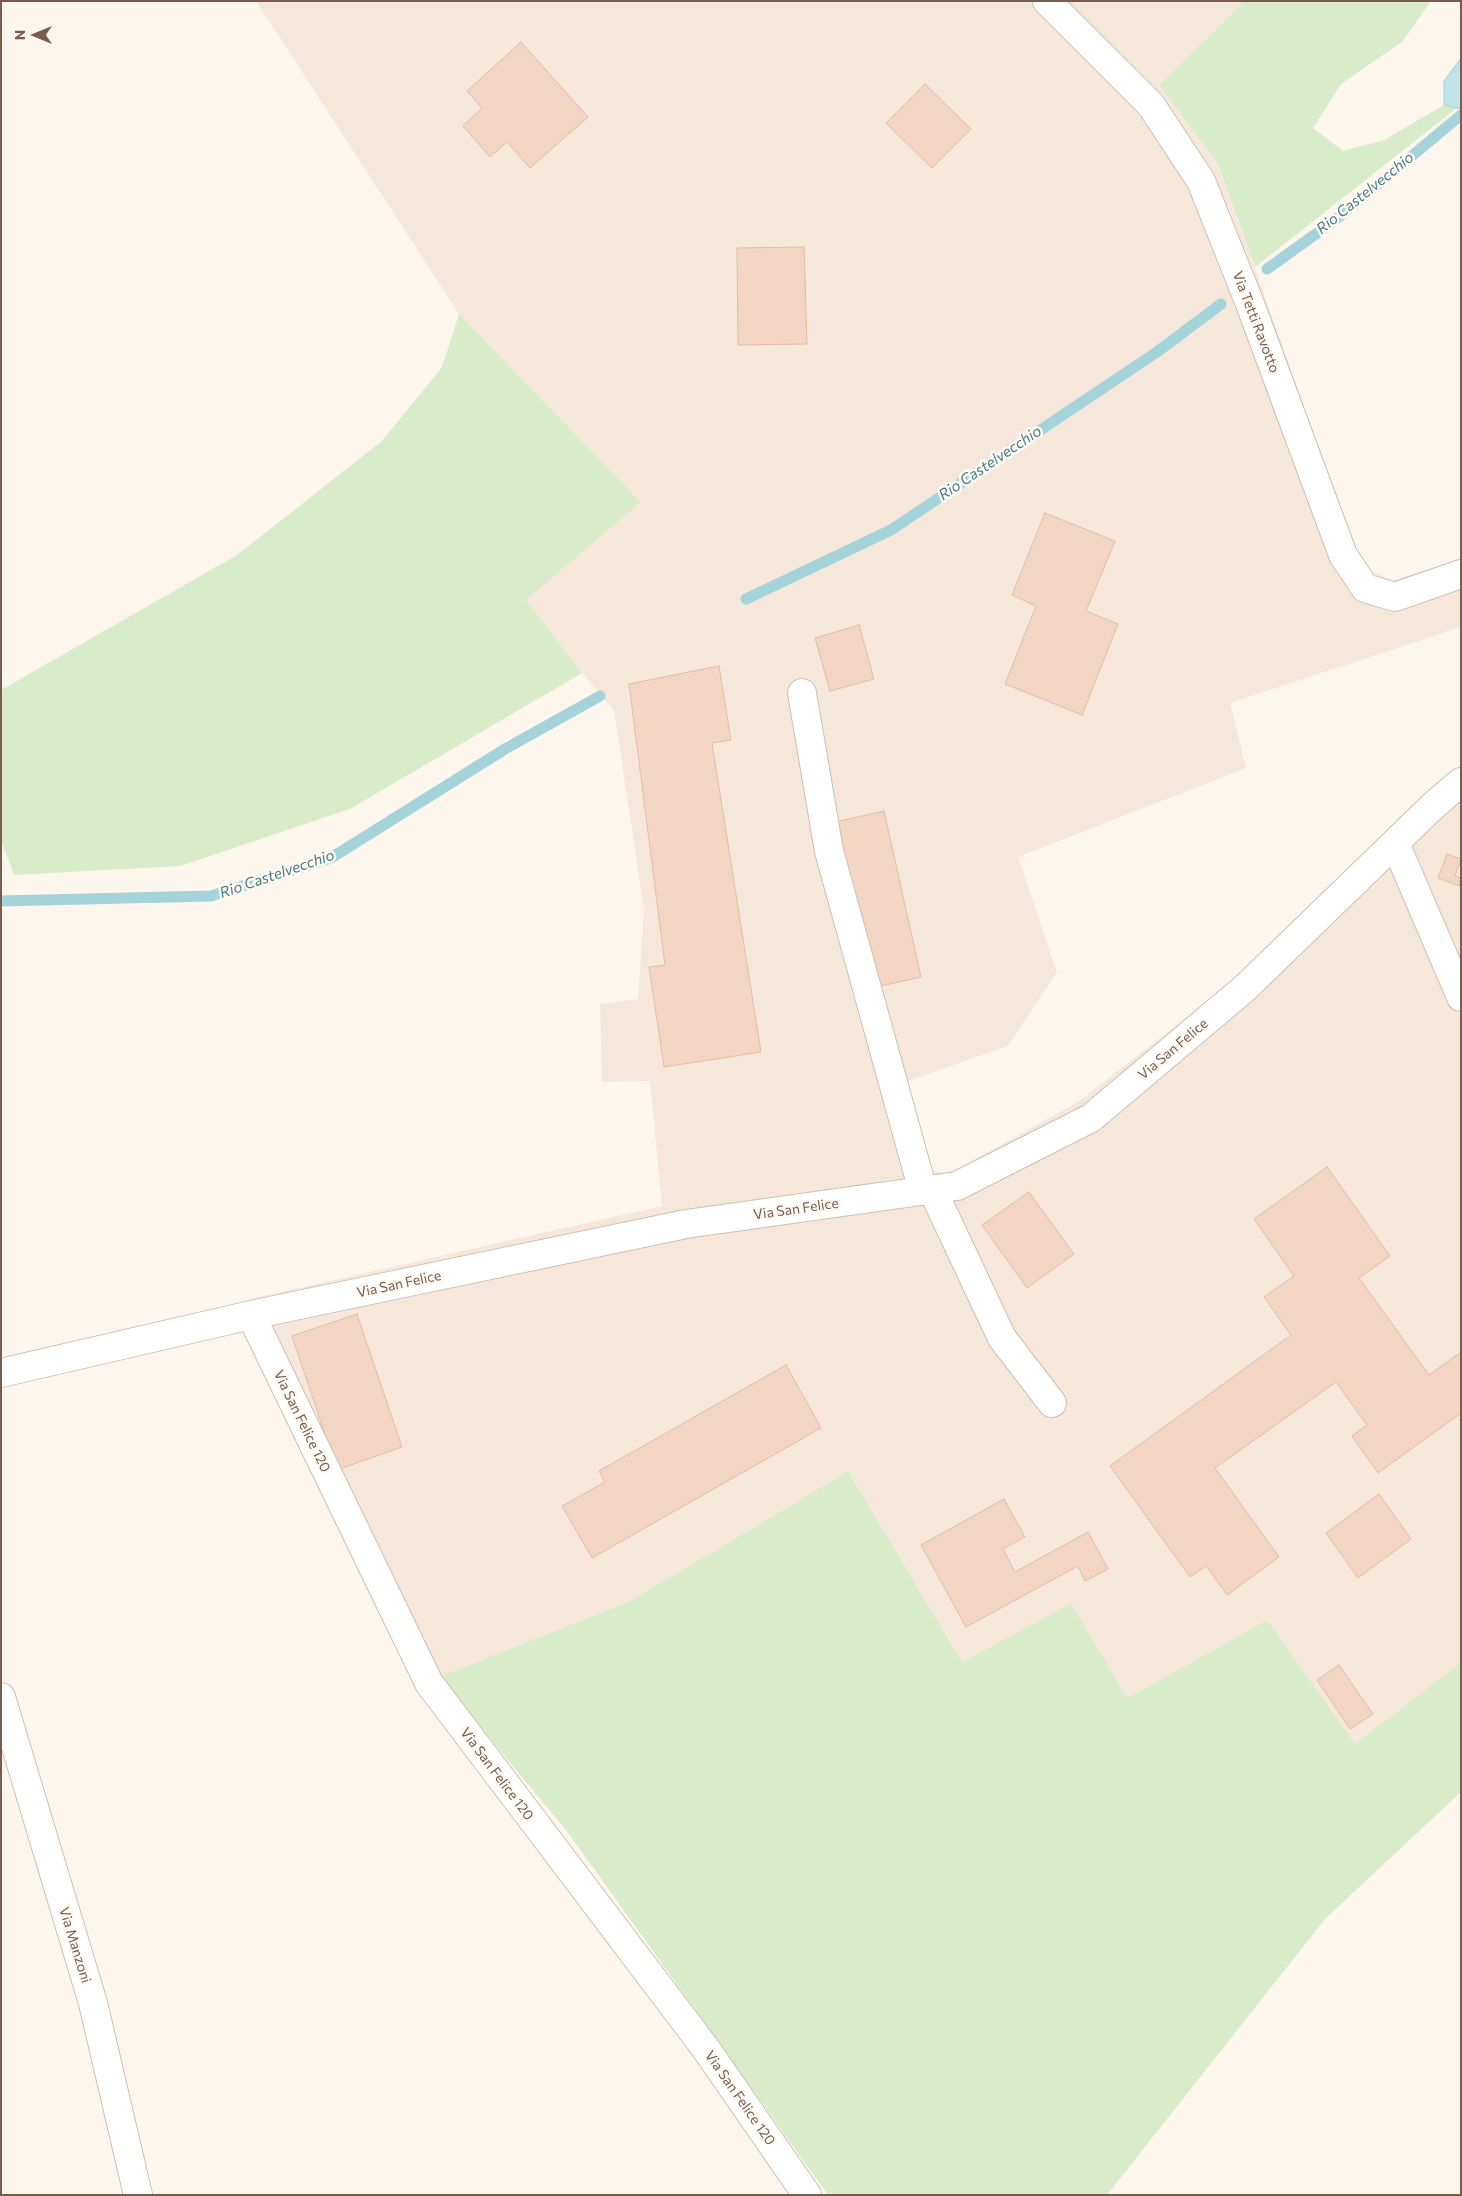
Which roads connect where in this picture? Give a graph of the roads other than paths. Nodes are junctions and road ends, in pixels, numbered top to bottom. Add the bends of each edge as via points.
1 (1047, 1) edge
2 (1461, 574) edge
3 (802, 692) dead end
4 (1461, 782) edge
5 (1395, 843) junction
6 (1461, 997) edge
7 (927, 1190) junction
8 (251, 1315) junction
9 (1, 1373) edge
10 (1052, 1403) dead end
11 (1, 1697) edge
12 (138, 2195) edge
13 (807, 2195) edge

1 - 2 street, Via Tetti Ravotto via 1151,105 1201,181 1343,555 1365,588 1395,597
3 - 7 street via 829,851
4 - 5 street, Via San Felice
5 - 6 street
5 - 7 street, Via San Felice via 1245,988 1091,1118 957,1186
7 - 8 street, Via San Felice via 686,1224
7 - 10 street via 1002,1338
8 - 9 street, Via San Felice
8 - 13 street, Via San Felice 120 via 429,1683 706,2049
11 - 12 street, Via Manzoni via 93,2003

